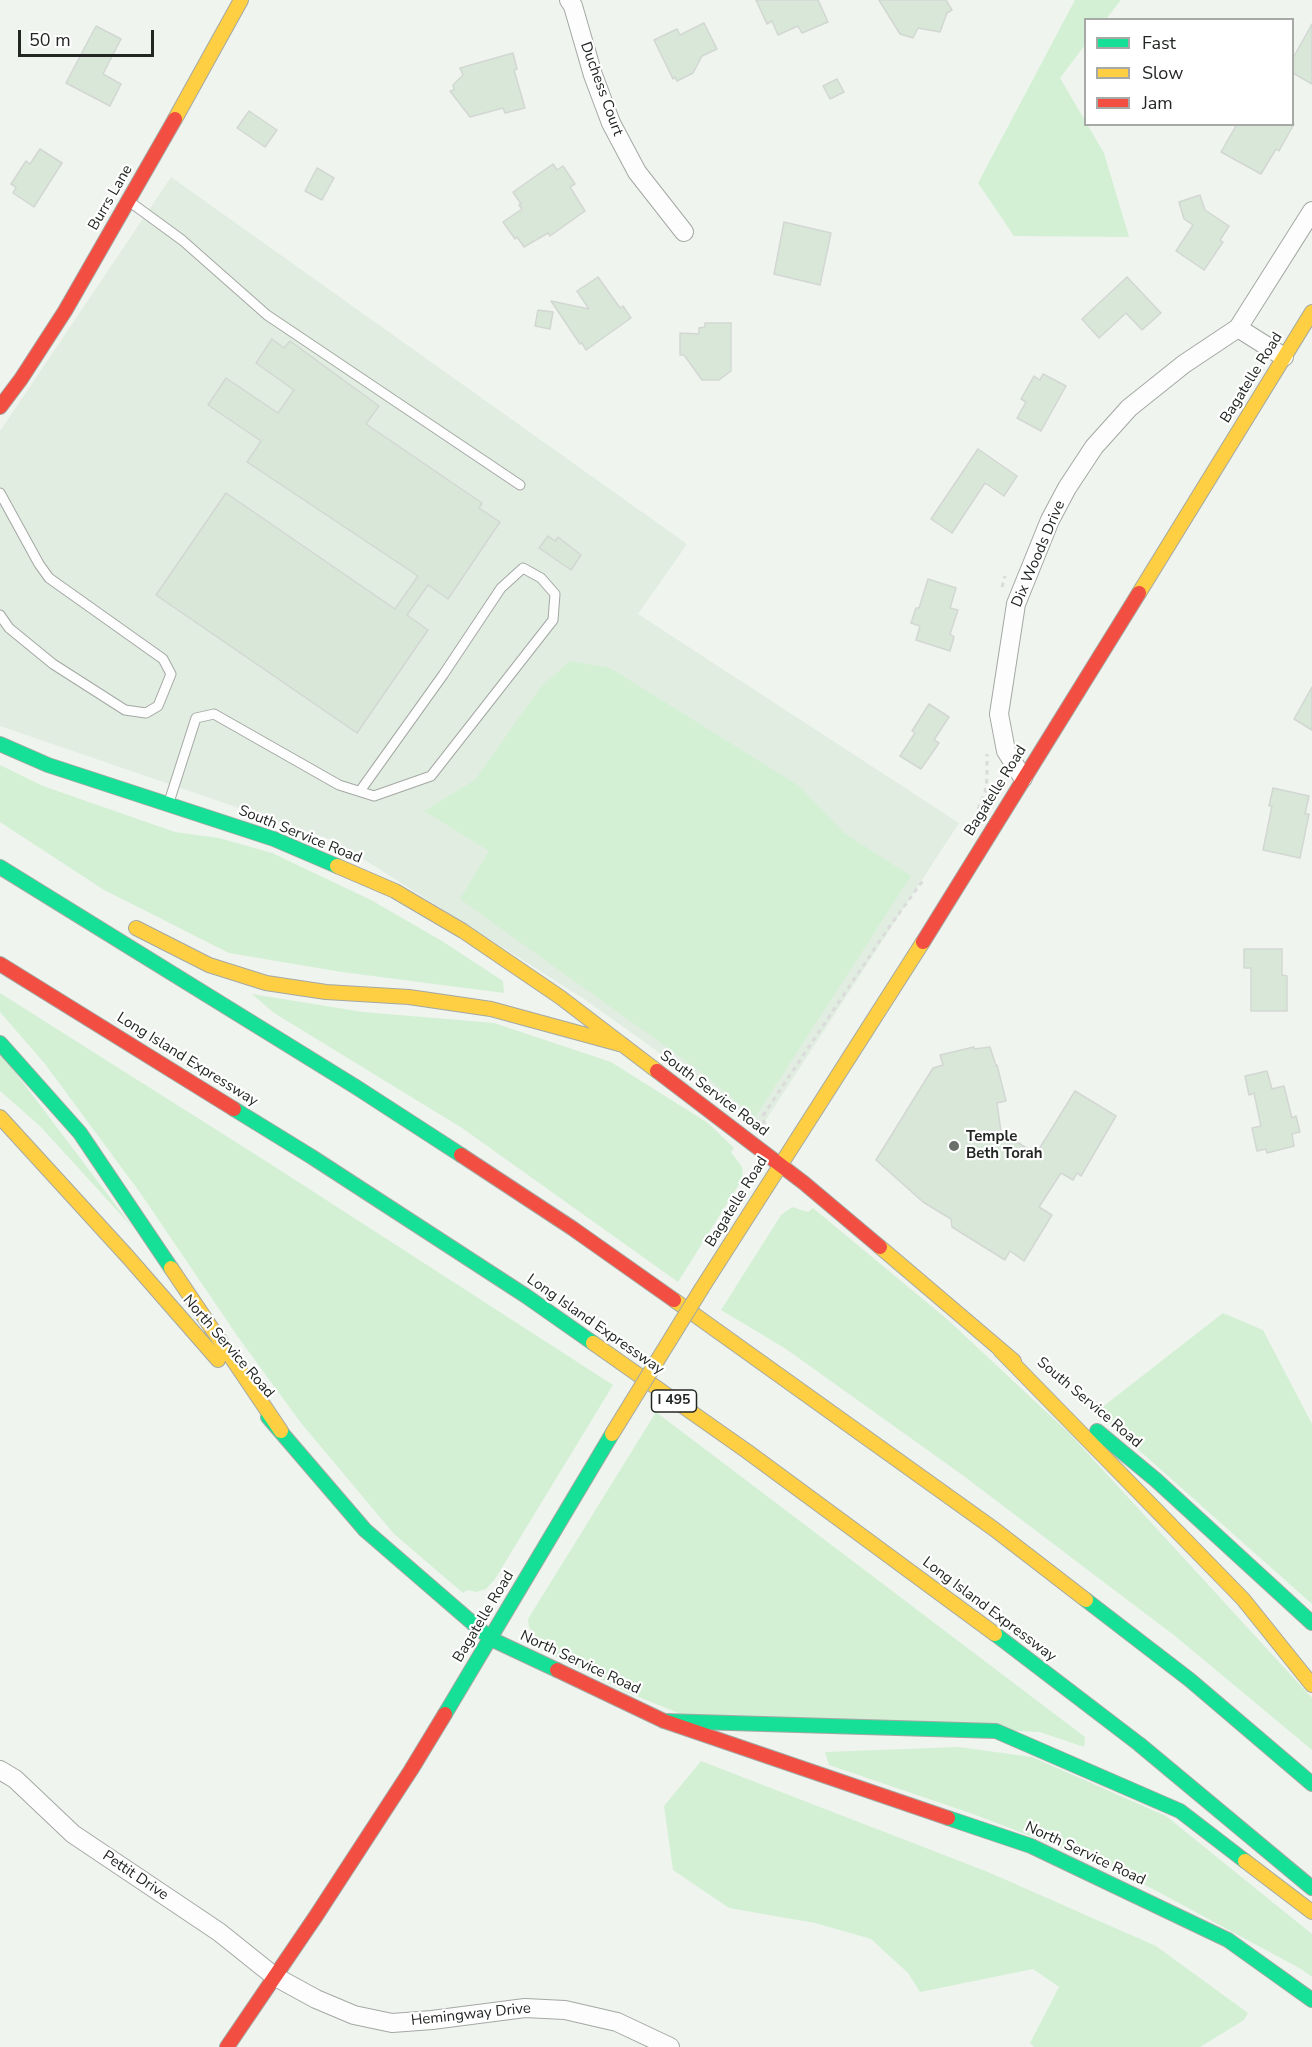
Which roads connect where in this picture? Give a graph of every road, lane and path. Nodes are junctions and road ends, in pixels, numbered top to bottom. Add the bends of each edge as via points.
1 (241, 0) edge
2 (576, 2) edge
3 (128, 201) junction
4 (1312, 211) edge
5 (684, 232) dead end
6 (1312, 312) edge
7 (1238, 328) junction
8 (1284, 357) junction
9 (0, 406) edge
10 (520, 485) dead end
11 (0, 494) edge
12 (0, 615) edge
13 (0, 744) edge
14 (1023, 778) junction
15 (360, 791) junction
16 (168, 804) junction
17 (0, 854) edge
18 (0, 867) edge
19 (41, 876) dead end
20 (926, 882) dead end
21 (124, 922) dead end
22 (0, 964) edge
23 (0, 1043) edge
24 (623, 1045) junction
25 (0, 1116) edge
26 (765, 1126) dead end
27 (780, 1165) junction
28 (1000, 1350) junction
29 (281, 1431) junction
30 (1312, 1623) edge
31 (491, 1640) junction
32 (1312, 1685) edge
33 (664, 1721) junction
34 (0, 1770) edge
35 (1312, 1784) edge
36 (1312, 1888) edge
37 (1312, 1912) edge
38 (274, 1976) junction
39 (1312, 2000) edge
40 (227, 2047) edge
41 (670, 2047) edge

1 - 3 main road, Burrs Lane
2 - 5 street, Duchess Court via 593,75 611,123 637,172
3 - 9 main road, Burrs Lane via 65,311
3 - 10 lane via 182,240 267,315
4 - 7 street, Dix Woods Drive
6 - 8 main road, Bagatelle Road
7 - 8 street
7 - 14 street, Dix Woods Drive via 1129,408 1094,447 1050,520 1016,604 999,714 1006,752
8 - 14 main road, Bagatelle Road
11 - 12 lane via 49,578 163,659 171,674 158,706 146,713 125,710 53,664 9,628
13 - 16 main road, South Service Road via 48,765
14 - 27 main road, Bagatelle Road via 908,967
15 - 15 lane via 374,796 432,776 553,620 555,594 541,578 523,568 501,588
15 - 16 lane via 339,785 214,714 196,718
16 - 24 main road, South Service Road via 273,839 395,891 463,931
17 - 19 main road
18 - 35 main road via 356,1087 572,1228 994,1529 1190,1680
20 - 26 path via 921,883 885,933 762,1117
21 - 24 main road via 209,965 266,983 491,1009
22 - 36 main road, Long Island Expressway / I 495 via 312,1157 526,1296 738,1445 1130,1737
23 - 29 main road via 80,1133
24 - 27 main road, South Service Road
25 - 29 main road, North Service Road
27 - 28 main road, South Service Road
27 - 31 main road, Bagatelle Road, bridge via 612,1434
28 - 30 main road, South Service Road via 1156,1480
28 - 32 main road via 1243,1599
29 - 31 main road, North Service Road via 365,1530
31 - 33 main road, North Service Road
31 - 38 main road, Bagatelle Road via 385,1812
33 - 37 main road via 996,1731 1180,1812
33 - 39 main road, North Service Road via 1031,1846 1228,1940
34 - 38 street, Pettit Drive via 15,1779 73,1834 219,1932
38 - 40 main road, Bagatelle Road
38 - 41 street, Hemingway Drive via 316,1999 392,2023 525,2008 565,2010 617,2022

